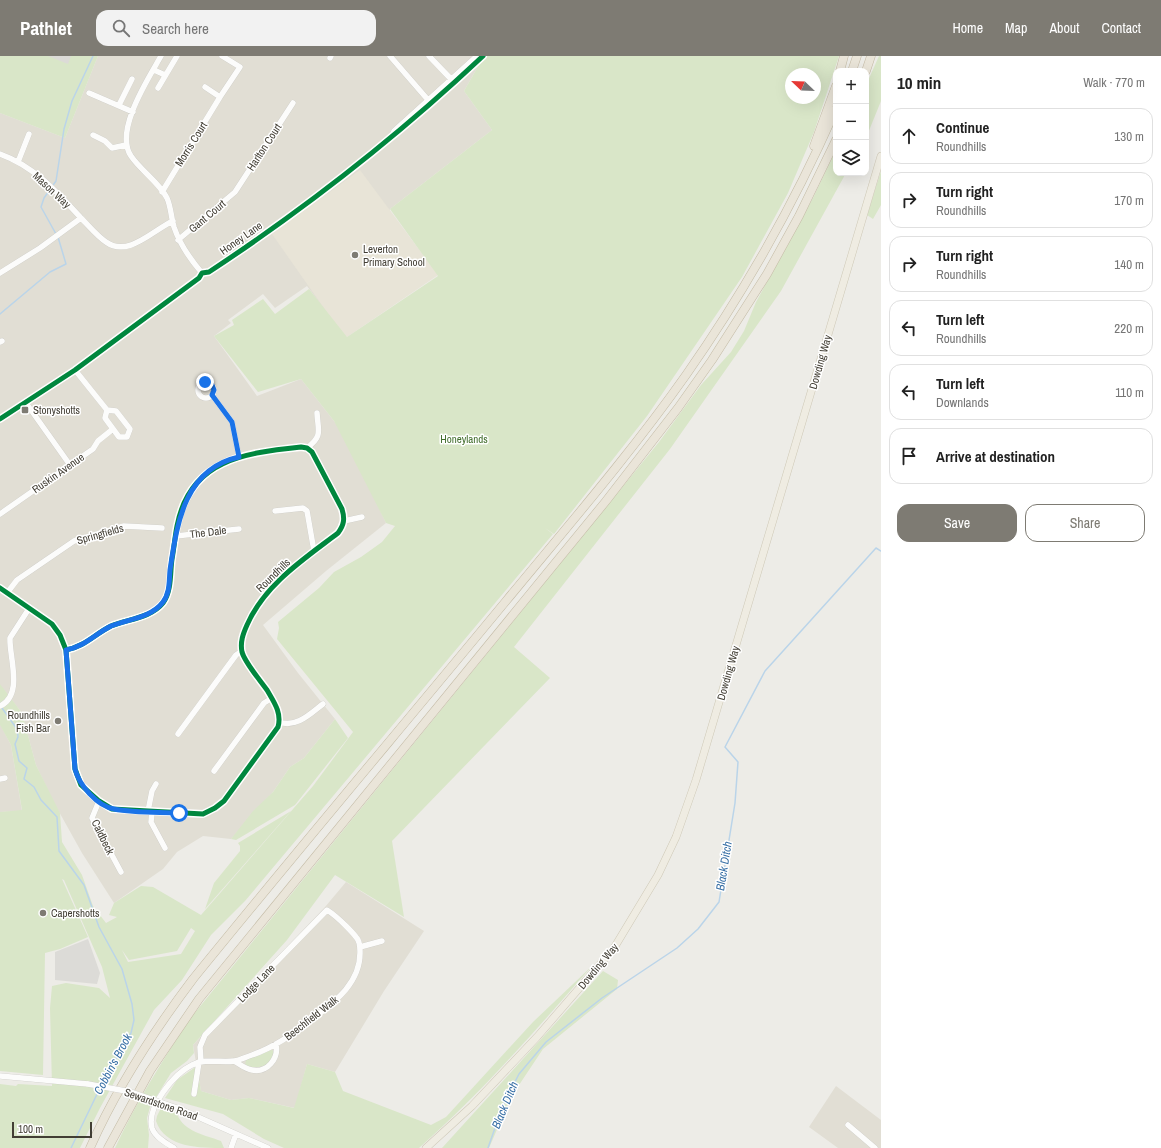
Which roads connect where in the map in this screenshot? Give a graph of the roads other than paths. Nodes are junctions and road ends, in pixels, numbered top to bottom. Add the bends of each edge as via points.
1 (161, 56) edge
2 (177, 56) edge
3 (222, 56) edge
4 (390, 56) edge
5 (429, 56) edge
6 (477, 56) edge
7 (483, 56) edge
8 (844, 56) edge
9 (858, 56) edge
10 (871, 56) edge
11 (841, 68) edge
12 (853, 68) edge
13 (867, 68) edge
14 (154, 70) junction
15 (165, 76) junction
16 (450, 78) junction
17 (132, 79) dead end
18 (205, 87) dead end
19 (158, 88) dead end
20 (89, 93) dead end
21 (833, 94) edge
22 (220, 97) junction
23 (430, 101) junction
24 (293, 103) dead end
25 (119, 106) junction
26 (132, 112) junction
27 (833, 116) edge
28 (29, 134) dead end
29 (93, 135) dead end
30 (126, 145) junction
31 (833, 146) edge
32 (0, 154) edge
33 (881, 156) edge
34 (18, 162) junction
35 (806, 174) junction
36 (162, 192) junction
37 (235, 192) joint
38 (81, 218) junction
39 (173, 221) junction
40 (178, 240) junction
41 (0, 271) edge
42 (202, 274) junction
43 (75, 370) junction
44 (212, 395) dead end
45 (26, 403) junction
46 (107, 410) junction
47 (317, 413) dead end
48 (0, 418) edge
49 (113, 429) junction
50 (307, 448) junction
51 (239, 457) junction
52 (70, 465) junction
53 (275, 512) dead end
54 (0, 514) edge
55 (362, 517) dead end
56 (344, 521) junction
57 (162, 528) dead end
58 (239, 529) dead end
59 (176, 536) junction
60 (314, 551) junction
61 (0, 588) edge
62 (7, 593) junction
63 (30, 607) junction
64 (66, 650) junction
65 (242, 650) junction
66 (272, 698) junction
67 (323, 704) dead end
68 (3, 705) edge
69 (279, 722) junction
70 (178, 734) dead end
71 (214, 772) dead end
72 (156, 784) dead end
73 (99, 801) junction
74 (150, 812) junction
75 (165, 848) dead end
76 (121, 872) dead end
77 (382, 941) dead end
78 (360, 947) junction
79 (276, 1044) junction
80 (234, 1061) junction
81 (200, 1062) junction
82 (0, 1076) edge
83 (194, 1094) dead end
84 (452, 1125) junction
85 (848, 1125) dead end
86 (236, 1134) junction
87 (90, 1148) edge
88 (108, 1148) edge
89 (174, 1148) edge
90 (231, 1148) edge
91 (268, 1148) edge
92 (426, 1148) edge
93 (435, 1148) edge
94 (875, 1148) edge

1 - 14 street
2 - 15 street
3 - 22 street, Morris Court via 240,67
4 - 23 street
5 - 16 street
6 - 16 street, Honey Lane
7 - 23 street, Honey Lane
8 - 11 highway
9 - 12 highway
10 - 13 highway
14 - 15 street
14 - 26 street
15 - 19 street
16 - 23 street, Honey Lane
17 - 25 street
18 - 22 street
20 - 25 street
21 - 35 highway
22 - 36 street, Morris Court
23 - 42 street, Honey Lane via 394,131 393,136 286,218 209,272
24 - 37 street, Harlton Court
25 - 26 street
26 - 30 street
27 - 35 highway
28 - 34 street
29 - 30 street via 112,148
30 - 36 street via 132,158
31 - 88 highway via 767,274 695,384 601,506 199,999 150,1071
32 - 34 street, Mason Way
33 - 84 main road, Dowding Way via 698,773 676,837 658,875 614,948 537,1037
34 - 38 street, Mason Way via 48,184
35 - 87 highway via 738,297 669,399 595,493 193,979 141,1053
36 - 39 street via 170,206
37 - 40 street, Gant Court
38 - 39 street, Mason Way via 113,246 131,246
38 - 41 street, Mason Way via 40,248
39 - 40 street
40 - 42 street
42 - 43 street, Honey Lane
43 - 45 street, Honey Lane
43 - 46 street
44 - 51 street via 232,422
45 - 48 street, Honey Lane
45 - 52 street
46 - 49 street via 105,418
46 - 49 street via 116,411 130,429 127,437 123,438
47 - 50 street via 317,440
49 - 52 street, Ruskin Avenue via 98,441 93,449
50 - 51 street via 257,452
50 - 56 street via 312,452 342,509
51 - 59 street via 212,469 197,483 182,511
52 - 54 street, Ruskin Avenue
53 - 60 street via 303,508 307,511
55 - 56 street
56 - 60 street, Roundhills via 338,533
57 - 62 street, Springfields via 124,526 74,541 17,580
58 - 59 street, The Dale
59 - 64 street via 168,592 163,603 145,615 112,626 87,643
60 - 65 street, Roundhills via 283,576 262,598 242,635
61 - 62 street
62 - 63 street
63 - 64 street via 52,624
63 - 68 street via 10,638 13,684 12,693
64 - 73 street via 75,769 81,785
65 - 66 street
65 - 70 street
66 - 69 street via 278,711
66 - 71 street via 264,703
67 - 69 street via 297,722
69 - 74 street via 224,802 203,814
72 - 74 street via 152,791
73 - 74 street via 112,809
73 - 76 street, Caldbeck via 92,818
74 - 75 street via 151,822
77 - 78 street
78 - 79 street, Beechfield Walk via 357,971 349,986 334,1002
78 - 81 street, Lodge Lane via 357,938 327,910 205,1035 200,1047
79 - 80 street, Beechfield Walk
79 - 80 street, Beechfield Walk via 277,1051 273,1061 261,1070 249,1069
80 - 81 street, Beechfield Walk
81 - 83 street
81 - 89 street, Beechfield Walk via 172,1080 161,1095 152,1115 154,1131
82 - 86 street, Sewardstone Road, bridge via 88,1084 131,1092 180,1109
84 - 92 main road, Dowding Way
84 - 93 main road, Dowding Way
85 - 94 street
86 - 90 street
86 - 91 street, Sewardstone Road

